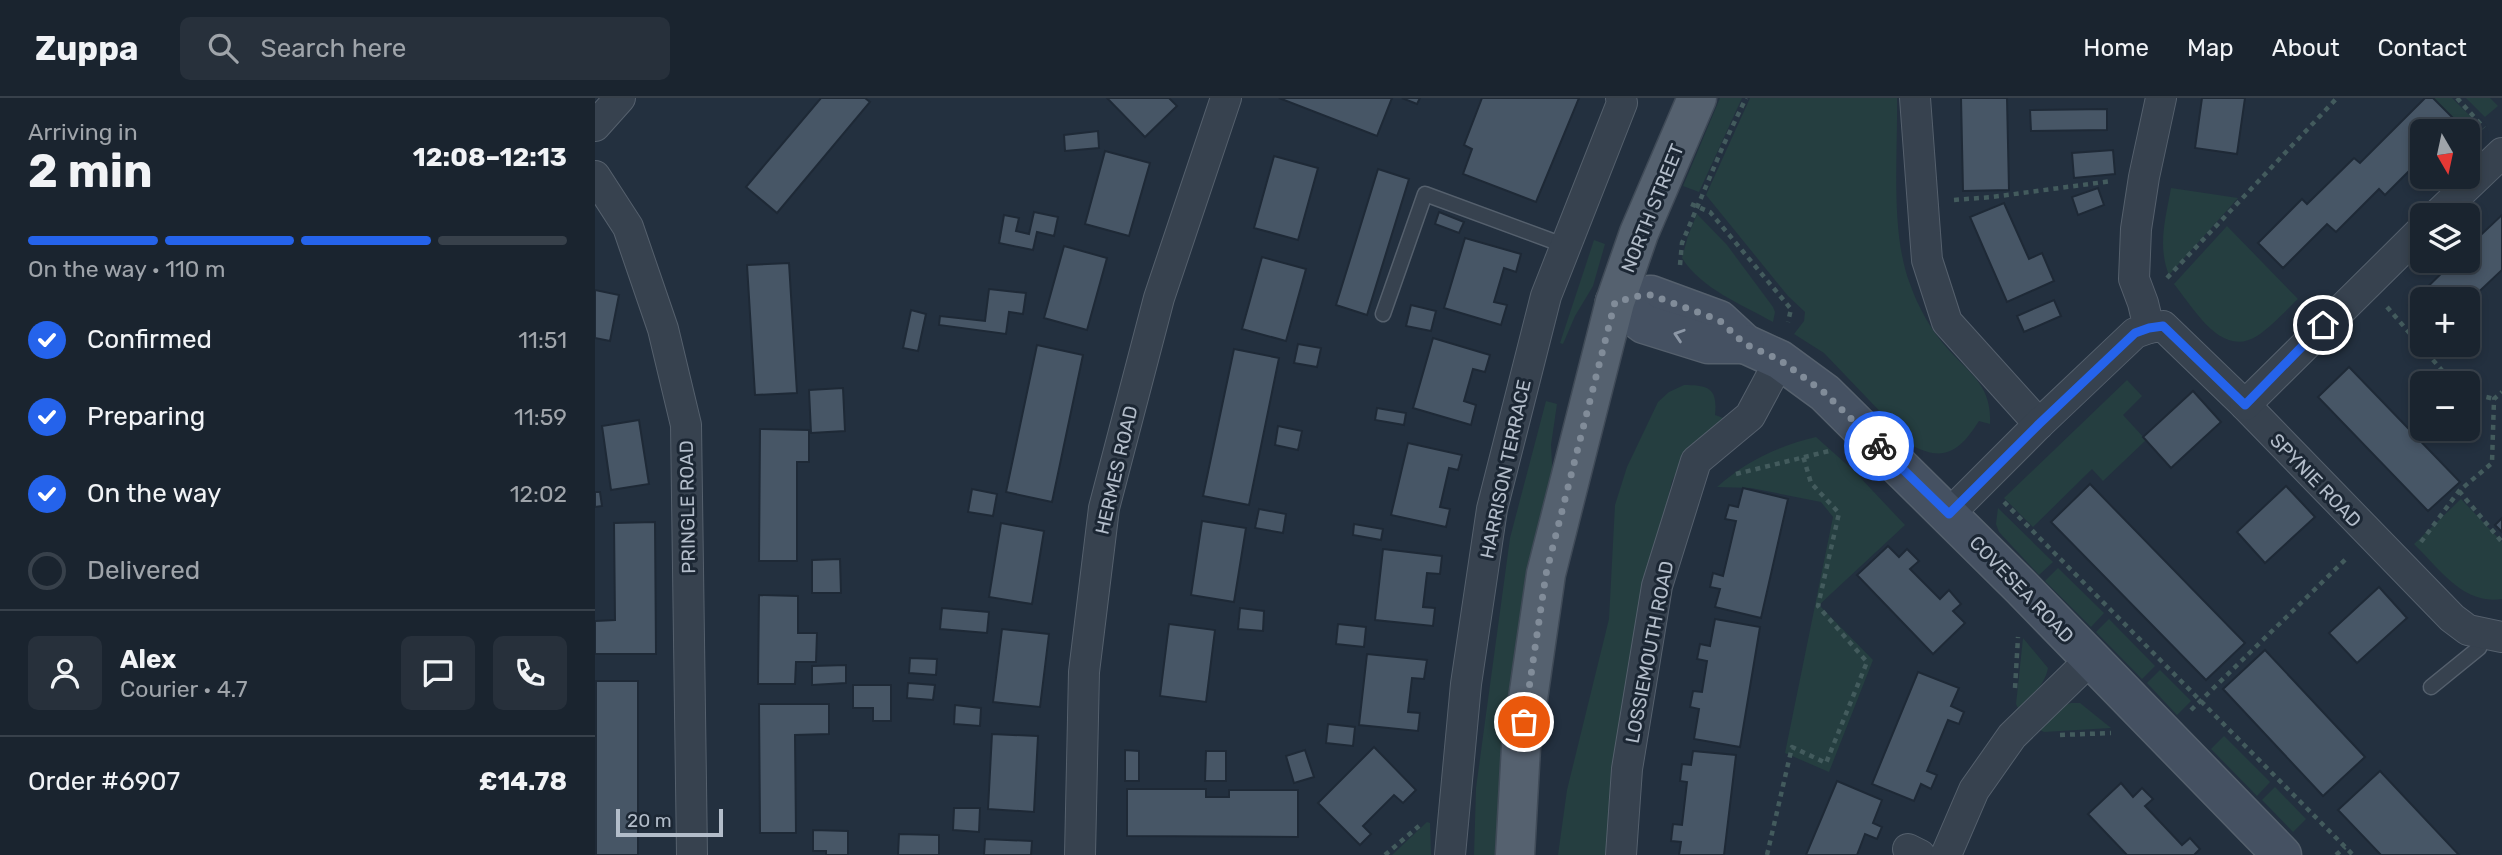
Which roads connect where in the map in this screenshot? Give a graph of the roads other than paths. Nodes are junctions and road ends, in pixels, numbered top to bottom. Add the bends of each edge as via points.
1 (620, 98) edge
2 (1226, 98) edge
3 (1621, 98) edge
4 (1697, 98) edge
5 (1915, 98) edge
6 (2161, 98) edge
7 (595, 126) edge
8 (2497, 145) edge
9 (595, 176) edge
10 (2447, 203) edge
11 (2410, 241) edge
12 (1566, 246) junction
13 (1615, 302) junction
14 (1383, 314) dead end
15 (2146, 316) junction
16 (1780, 360) junction
17 (2245, 405) junction
18 (2039, 424) junction
19 (1949, 514) junction
20 (2493, 636) edge
21 (2090, 660) junction
22 (2431, 687) dead end
23 (692, 855) edge
24 (1080, 855) edge
25 (1450, 855) edge
26 (1515, 855) edge
27 (1621, 855) edge
28 (1946, 855) edge
29 (2282, 855) edge

1 - 7 street
2 - 24 street, HERMES ROAD via 1159,298 1104,508 1084,672
3 - 12 street, HARRISON TERRACE
4 - 13 main road, NORTH STREET
5 - 18 street via 1927,260 1947,322
6 - 15 street via 2136,229 2134,279
8 - 10 street
9 - 23 street, PRINGLE ROAD via 628,227 663,329 686,425
11 - 17 street
12 - 14 lane via 1425,194
12 - 25 street, HARRISON TERRACE via 1546,296 1492,509 1466,684
13 - 16 street, COVESEA ROAD via 1651,295 1719,320 1745,344
13 - 26 main road, NORTH STREET via 1546,574 1523,735
15 - 17 street, SPYNIE ROAD via 2163,326
15 - 18 street via 2135,333
16 - 19 street, COVESEA ROAD via 1825,393
16 - 27 street, LOSSIEMOUTH ROAD via 1750,416 1696,461 1657,586 1627,769
17 - 20 street, SPYNIE ROAD via 2452,618 2468,630
18 - 19 street
19 - 21 street, COVESEA ROAD
20 - 22 lane
21 - 28 street via 2012,736 1974,790
21 - 29 street, COVESEA ROAD

